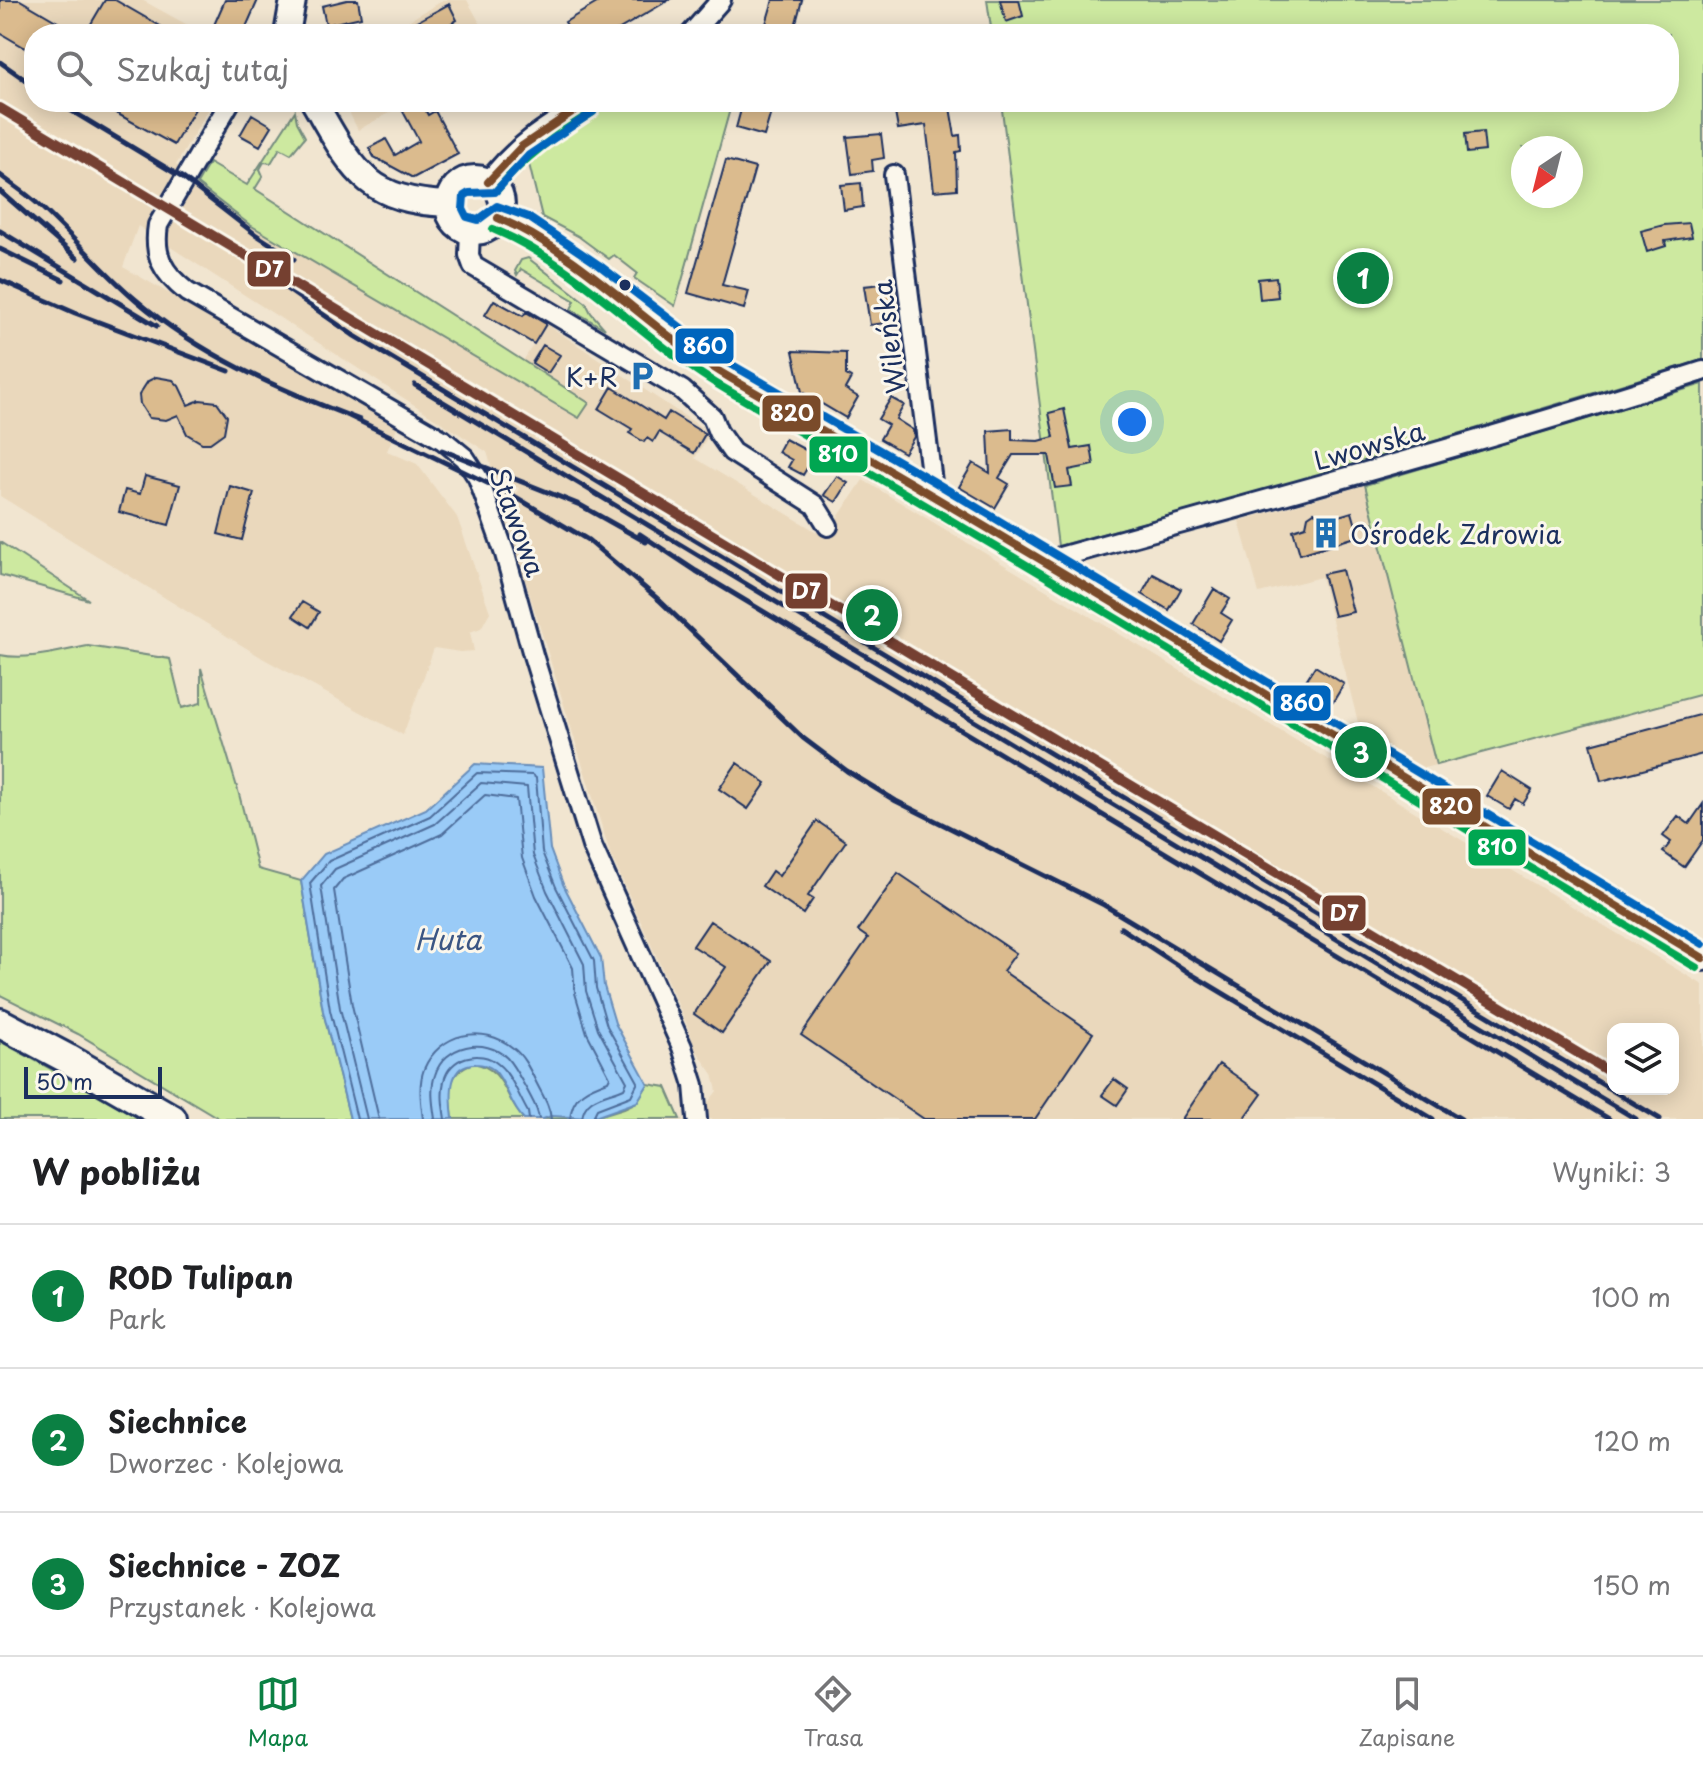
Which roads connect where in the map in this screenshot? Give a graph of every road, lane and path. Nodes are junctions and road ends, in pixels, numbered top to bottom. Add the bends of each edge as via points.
1 (293, 0) edge
2 (721, 0) edge
3 (289, 24) edge
4 (700, 24) edge
5 (224, 112) edge
6 (320, 112) edge
7 (571, 112) edge
8 (894, 175) dead end
9 (488, 182) junction
10 (448, 204) junction
11 (498, 218) junction
12 (470, 232) junction
13 (1703, 371) edge
14 (927, 491) junction
15 (828, 526) dead end
16 (1049, 565) junction
17 (1703, 958) edge
18 (0, 1023) edge
19 (172, 1119) edge
20 (697, 1119) edge

1 - 3 street
2 - 4 street
5 - 20 street, Stawowa via 158,225 157,256 169,278 187,292 443,440 478,478 592,846 682,1047
6 - 10 street via 341,150 374,187 410,200
7 - 9 street via 531,136
8 - 14 street, Wileńska via 932,482
9 - 10 street via 462,182
9 - 11 street via 501,198
10 - 12 street via 454,222
11 - 12 street via 486,230
11 - 14 street via 592,275 715,369
12 - 15 street via 473,266 682,390 712,417 732,452 815,505
13 - 16 street, Lwowska via 1355,477 1060,557
14 - 16 street
16 - 17 street
18 - 19 main road

